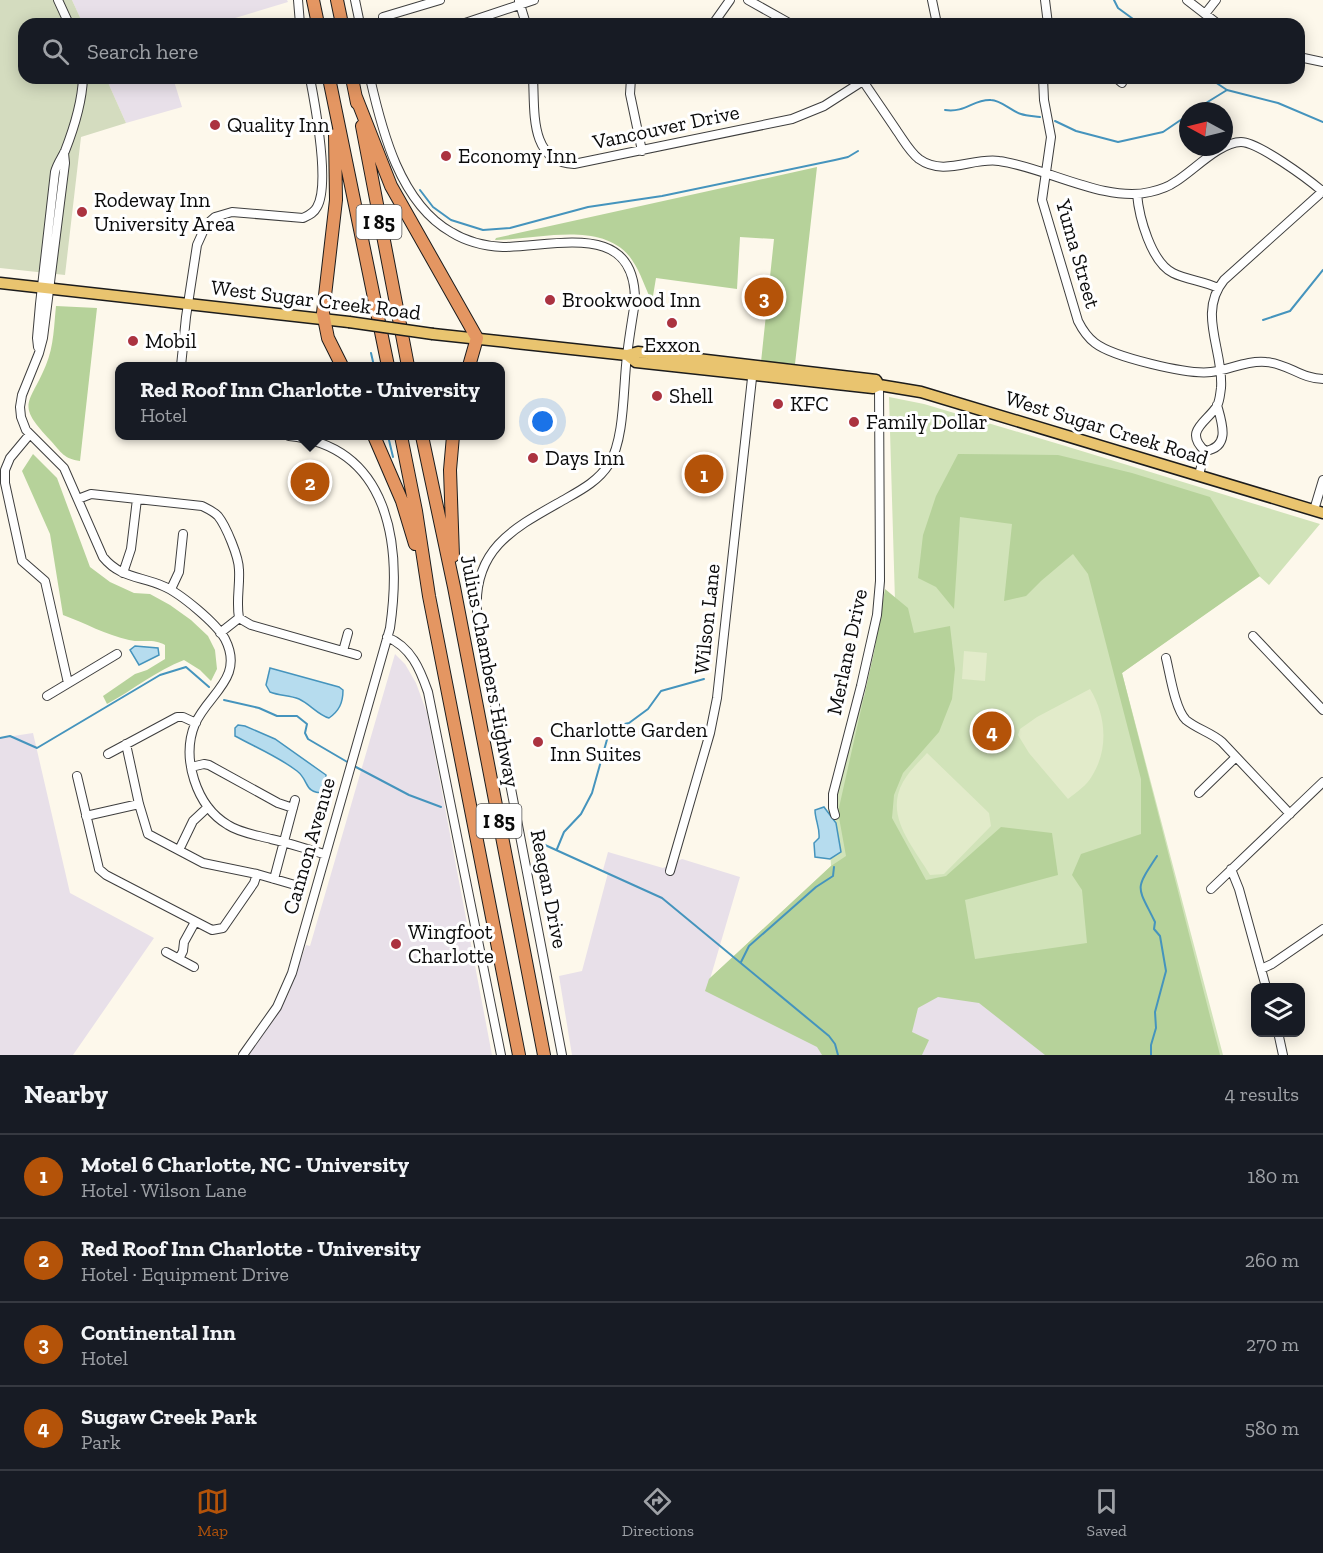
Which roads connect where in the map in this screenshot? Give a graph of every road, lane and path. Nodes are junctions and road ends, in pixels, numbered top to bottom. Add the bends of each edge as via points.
1 (58, 0) edge
2 (298, 0) edge
3 (313, 0) edge
4 (337, 0) edge
5 (355, 0) edge
6 (440, 0) edge
7 (534, 0) edge
8 (730, 0) edge
9 (748, 0) edge
10 (932, 0) edge
11 (1045, 0) edge
12 (1187, 0) edge
13 (1216, 0) edge
14 (520, 2) edge
15 (1205, 14) junction
16 (383, 17) dead end
17 (66, 18) edge
18 (300, 18) edge
19 (317, 18) edge
20 (341, 18) edge
21 (359, 18) edge
22 (478, 18) edge
23 (524, 18) edge
24 (717, 18) edge
25 (780, 18) edge
26 (936, 18) edge
27 (1046, 18) edge
28 (1210, 18) edge
29 (1305, 58) edge
30 (1323, 62) edge
31 (82, 84) edge
32 (311, 84) edge
33 (329, 84) edge
34 (353, 84) edge
35 (371, 84) edge
36 (534, 84) edge
37 (631, 84) edge
38 (855, 84) edge
39 (865, 84) edge
40 (1043, 84) edge
41 (356, 97) junction
42 (334, 105) junction
43 (642, 151) junction
44 (1045, 173) junction
45 (1322, 191) edge
46 (1137, 194) junction
47 (0, 283) edge
48 (46, 288) junction
49 (1218, 288) junction
50 (188, 304) junction
51 (323, 320) junction
52 (477, 338) junction
53 (627, 355) junction
54 (181, 362) edge
55 (340, 362) edge
56 (387, 362) edge
57 (407, 362) edge
58 (470, 362) edge
59 (753, 370) junction
60 (1220, 370) junction
61 (1323, 379) edge
62 (879, 385) junction
63 (1217, 405) junction
64 (30, 434) junction
65 (314, 440) edge
66 (376, 440) edge
67 (402, 440) edge
68 (423, 440) edge
69 (453, 440) edge
70 (1205, 451) junction
71 (1199, 476) junction
72 (1323, 480) edge
73 (78, 499) junction
74 (137, 499) junction
75 (1318, 512) edge
76 (183, 534) dead end
77 (123, 573) junction
78 (454, 587) junction
79 (171, 589) junction
80 (429, 596) junction
81 (239, 618) junction
82 (220, 633) junction
83 (348, 633) dead end
84 (1253, 636) dead end
85 (387, 637) junction
86 (343, 651) junction
87 (117, 654) dead end
88 (357, 655) dead end
89 (1166, 658) dead end
90 (68, 682) junction
91 (47, 696) dead end
92 (1323, 710) edge
93 (196, 723) junction
94 (126, 744) junction
95 (108, 754) dead end
96 (1236, 757) junction
97 (191, 766) junction
98 (77, 776) dead end
99 (1323, 782) edge
100 (1199, 793) dead end
101 (139, 804) junction
102 (208, 807) junction
103 (1290, 814) junction
104 (835, 815) dead end
105 (87, 816) junction
106 (284, 842) junction
107 (179, 850) junction
108 (324, 854) junction
109 (1231, 869) junction
110 (670, 871) dead end
111 (257, 874) junction
112 (274, 879) junction
113 (295, 885) dead end
114 (1211, 888) dead end
115 (195, 922) junction
116 (1323, 929) edge
117 (165, 952) dead end
118 (179, 959) junction
119 (194, 967) dead end
120 (1261, 969) junction
121 (1265, 983) edge
122 (1279, 1037) edge
123 (243, 1055) edge
124 (501, 1055) edge
125 (519, 1055) edge
126 (544, 1055) edge
127 (562, 1055) edge
128 (1283, 1055) edge

1 - 17 street
2 - 18 street
3 - 19 highway
4 - 20 highway
5 - 21 street
6 - 16 street
7 - 14 street
8 - 24 street
9 - 25 street
10 - 26 street
11 - 27 street
12 - 15 street
13 - 15 street
14 - 22 street
14 - 23 street
15 - 28 street
29 - 30 street
31 - 48 street via 64,153
32 - 50 street via 321,144 318,207 303,218 235,212 209,221 196,245
33 - 42 highway, I 85
34 - 41 highway, I 85
35 - 53 street, Reagan Drive via 397,165 425,211 445,228 465,240 489,246 589,242 607,248 622,260 632,275 635,290
36 - 43 street, Vancouver Drive via 538,137 553,158 574,164
37 - 43 street
38 - 43 street, Vancouver Drive via 824,106 792,119
39 - 44 street via 910,150 923,162 947,167 1002,161
40 - 44 street, Yuma Street via 1051,137
41 - 52 highway via 391,186
41 - 57 highway, I 85
42 - 51 highway via 336,201
42 - 56 highway, I 85
44 - 46 street via 1113,192
44 - 60 street, Yuma Street via 1044,211 1078,321 1087,335 1107,349 1158,365 1186,372
45 - 46 street via 1267,153 1241,142 1227,145 1169,185
45 - 49 street
46 - 49 street via 1159,262 1173,273
47 - 48 main road, West Sugar Creek Road
48 - 50 main road, West Sugar Creek Road
48 - 64 street via 39,353 20,407
49 - 60 street via 1211,319
50 - 51 main road, West Sugar Creek Road
50 - 54 street
51 - 52 main road, West Sugar Creek Road, bridge
51 - 55 highway
52 - 53 main road, West Sugar Creek Road
52 - 58 highway
53 - 59 main road, West Sugar Creek Road via 636,362
53 - 127 street, Reagan Drive via 620,427 609,464 594,481 507,535 488,557 478,586 477,611
59 - 62 main road, West Sugar Creek Road via 873,388
59 - 110 street, Wilson Lane via 717,698
60 - 61 street, Yuma Street via 1266,362 1305,377
60 - 63 street
62 - 71 main road, West Sugar Creek Road via 926,393
62 - 104 street, Merlane Drive via 879,592 873,638 833,794
63 - 70 street via 1198,427 1196,437
63 - 70 street via 1224,434 1222,442
64 - 73 street via 64,468
64 - 90 street via 10,458 5,483 22,561 45,581
65 - 85 street, Cannon Avenue via 352,461 373,486 388,524 394,559 393,604
66 - 80 highway via 402,501
67 - 80 highway, Julius Chambers Highway / I 85
68 - 78 highway, Julius Chambers Highway / I 85
69 - 78 highway
70 - 71 street
71 - 75 main road, West Sugar Creek Road
72 - 75 street
73 - 74 street via 91,494
73 - 77 street via 103,557
74 - 77 street via 131,549
74 - 81 street via 202,506 217,515 238,561
76 - 79 street via 179,572
77 - 79 street
78 - 126 highway, Julius Chambers Highway / I 85
79 - 82 street
80 - 125 highway, Julius Chambers Highway / I 85
81 - 82 street
81 - 86 street via 251,625
82 - 93 street via 230,657 228,676
83 - 86 street
84 - 92 street
85 - 108 street, Cannon Avenue
85 - 124 street via 399,643 419,667 428,692
86 - 88 street
87 - 90 street
89 - 96 street via 1182,715 1215,735
90 - 91 street
93 - 94 street via 177,717
93 - 97 street via 190,738
94 - 95 street
94 - 101 street
96 - 100 street
96 - 103 street
97 - 102 street via 197,789
97 - 106 street via 209,765 278,803 294,804
98 - 105 street
99 - 103 street
101 - 105 street
101 - 107 street via 148,834
102 - 106 street via 227,825
102 - 107 street via 193,821
103 - 109 street
105 - 115 street via 102,872
106 - 108 street
106 - 112 street
107 - 111 street via 203,863
108 - 123 street, Cannon Avenue via 288,983 277,1007
109 - 114 street
109 - 120 street
111 - 112 street
111 - 115 street via 223,928 212,930
112 - 113 street
115 - 118 street
116 - 120 street
117 - 118 street
118 - 119 street
120 - 121 street
122 - 128 street

